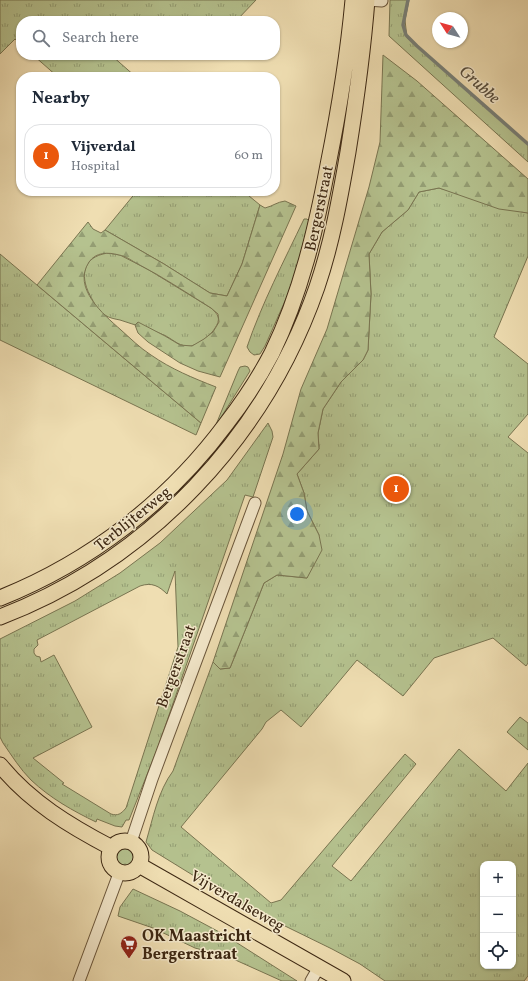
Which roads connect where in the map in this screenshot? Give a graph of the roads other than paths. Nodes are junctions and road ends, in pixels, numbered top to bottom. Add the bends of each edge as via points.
1 (353, 0) edge
2 (371, 0) edge
3 (242, 402) joint
4 (256, 410) joint
5 (255, 503) dead end
6 (0, 598) edge
7 (0, 617) edge
8 (0, 765) edge
9 (131, 842) junction
10 (112, 848) junction
11 (138, 865) junction
12 (120, 872) junction
13 (319, 967) junction
14 (79, 981) edge
15 (311, 981) edge
16 (344, 981) edge

1 - 3 main road, Bergerstraat via 338,113 308,256 298,291 280,335 262,371
2 - 4 main road, Bergerstraat via 351,135 325,261 291,350
3 - 6 main road, Terblijterweg via 218,436 190,468 131,523 71,564
4 - 7 main road, Terblijterweg via 226,452 172,511 107,562 58,592
5 - 9 street, Bergerstraat via 152,778
8 - 10 main road via 28,795 49,811
9 - 10 main road via 120,842
9 - 11 main road via 139,850
10 - 12 main road via 110,862
11 - 12 main road via 131,871
11 - 13 main road, Vijverdalseweg
12 - 14 street
13 - 15 street
13 - 16 main road, Vijverdalseweg

